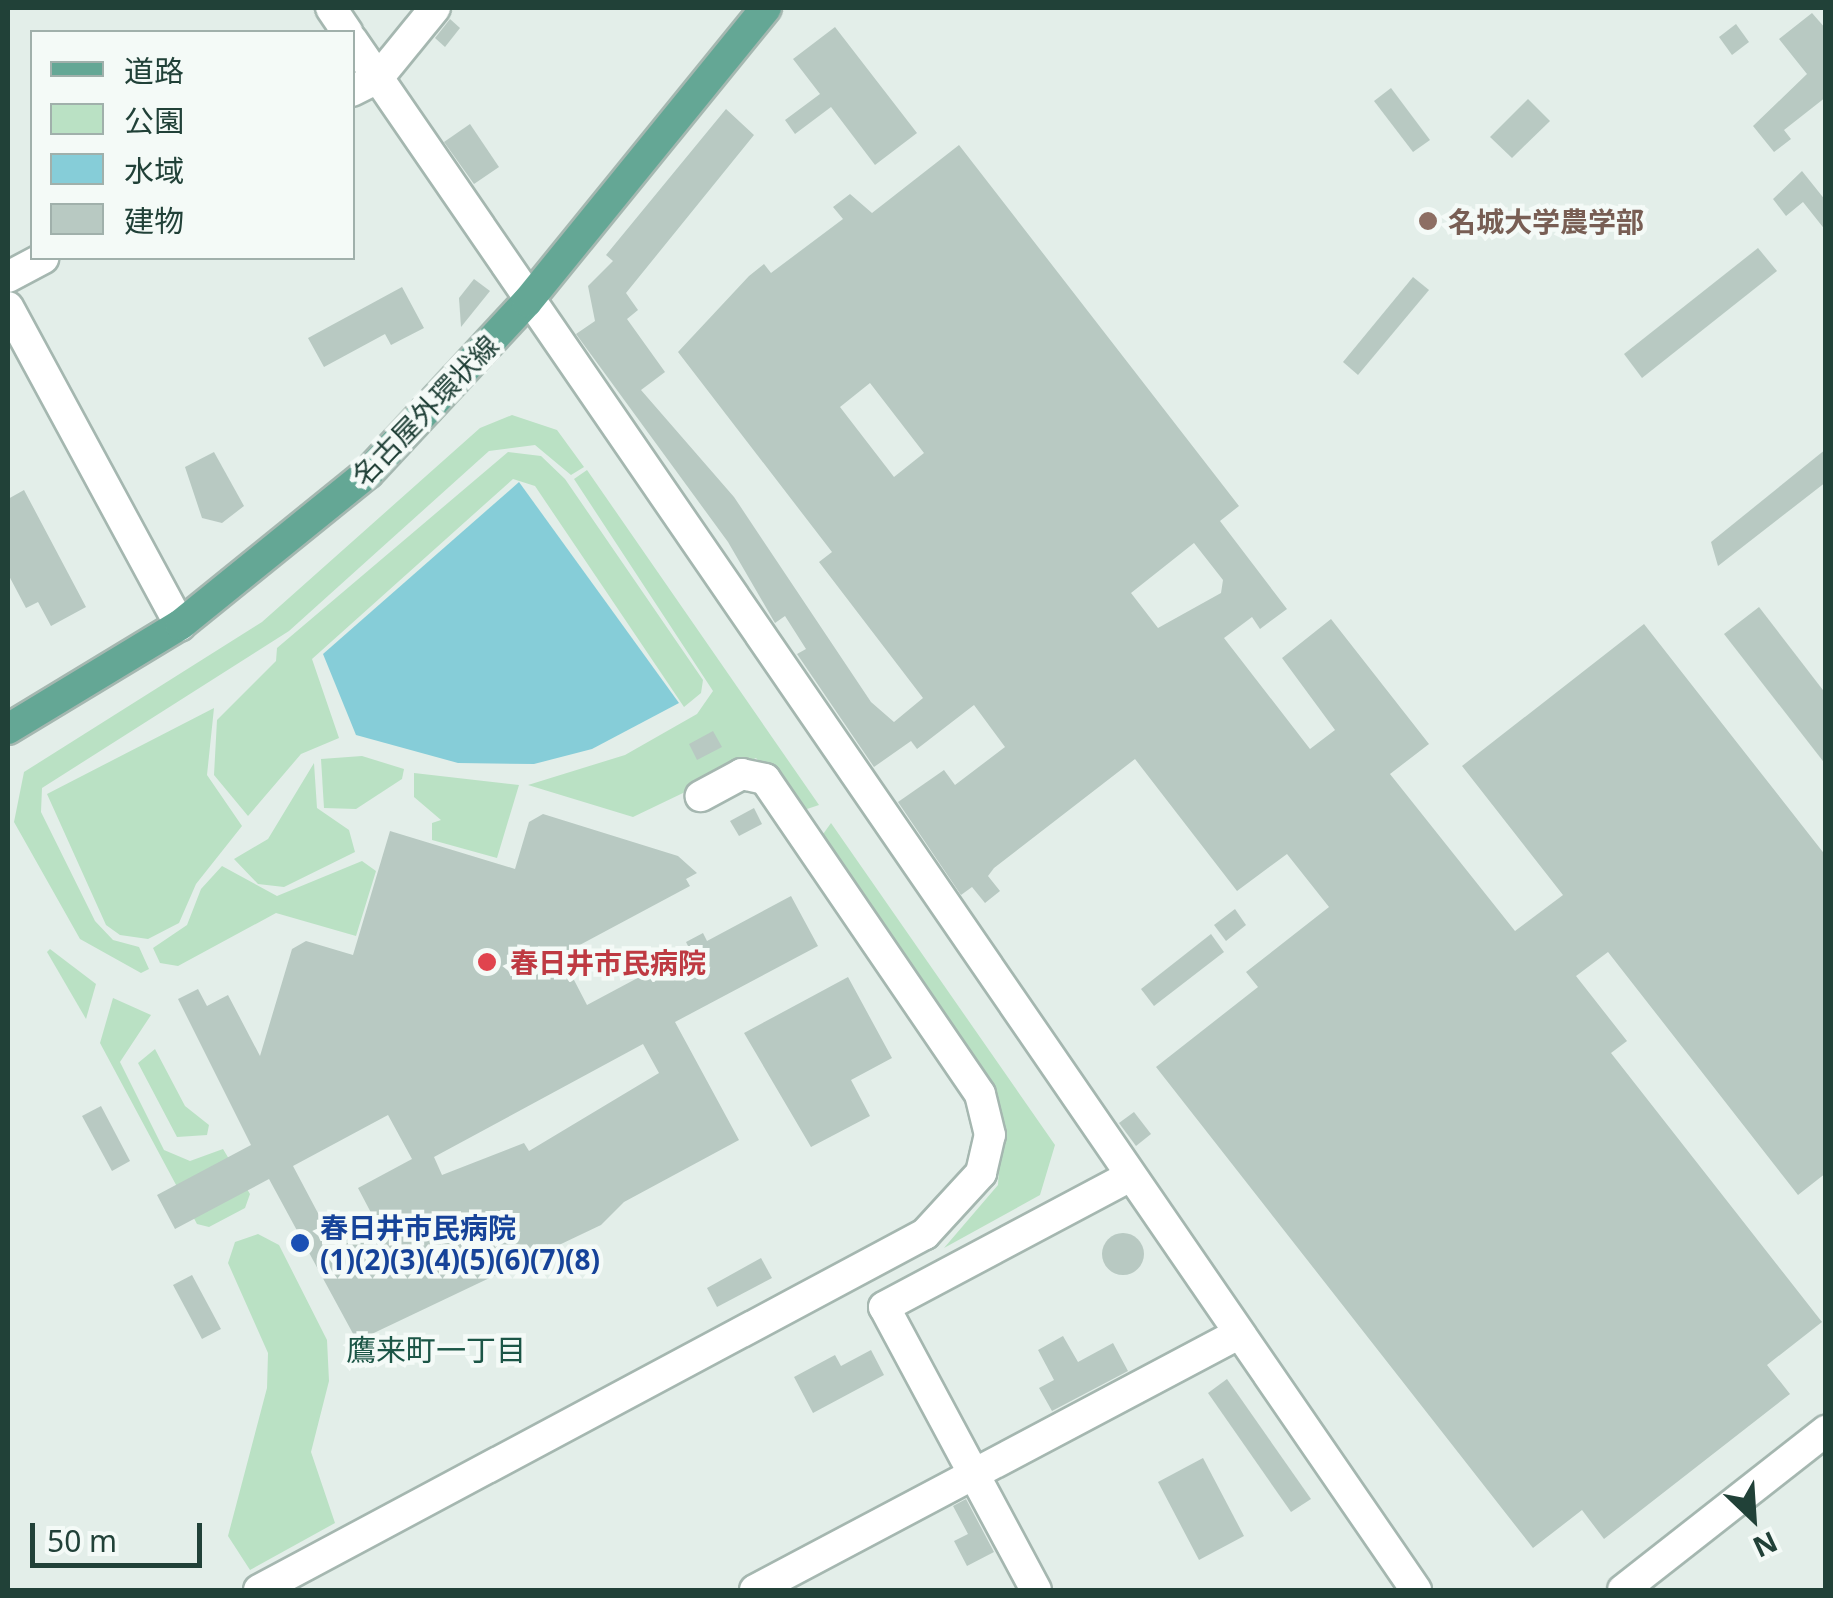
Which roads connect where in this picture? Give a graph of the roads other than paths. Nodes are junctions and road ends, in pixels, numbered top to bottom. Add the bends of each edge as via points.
1 (331, 8) edge
2 (435, 8) edge
3 (766, 8) edge
4 (347, 30) edge
5 (355, 50) edge
6 (365, 84) edge
7 (39, 260) edge
8 (8, 277) edge
9 (527, 302) junction
10 (8, 307) edge
11 (180, 626) junction
12 (8, 729) edge
13 (701, 796) dead end
14 (1130, 1176) junction
15 (1238, 1334) junction
16 (1826, 1431) edge
17 (974, 1474) junction
18 (259, 1590) edge
19 (755, 1590) edge
20 (1036, 1590) edge
21 (1416, 1590) edge
22 (1623, 1590) edge

1 - 4 street
2 - 6 street
3 - 9 main road, 名古屋外環状線
5 - 6 street
6 - 9 street
7 - 8 street
9 - 11 main road, 名古屋外環状線 via 368,473
9 - 14 street
10 - 11 street
11 - 12 main road, 名古屋外環状線
13 - 18 street via 742,774 764,779 980,1094 990,1134 981,1172 962,1203 910,1242
14 - 15 street
14 - 17 street via 884,1306
15 - 17 street
15 - 21 street
16 - 22 street
17 - 19 street
17 - 20 street

